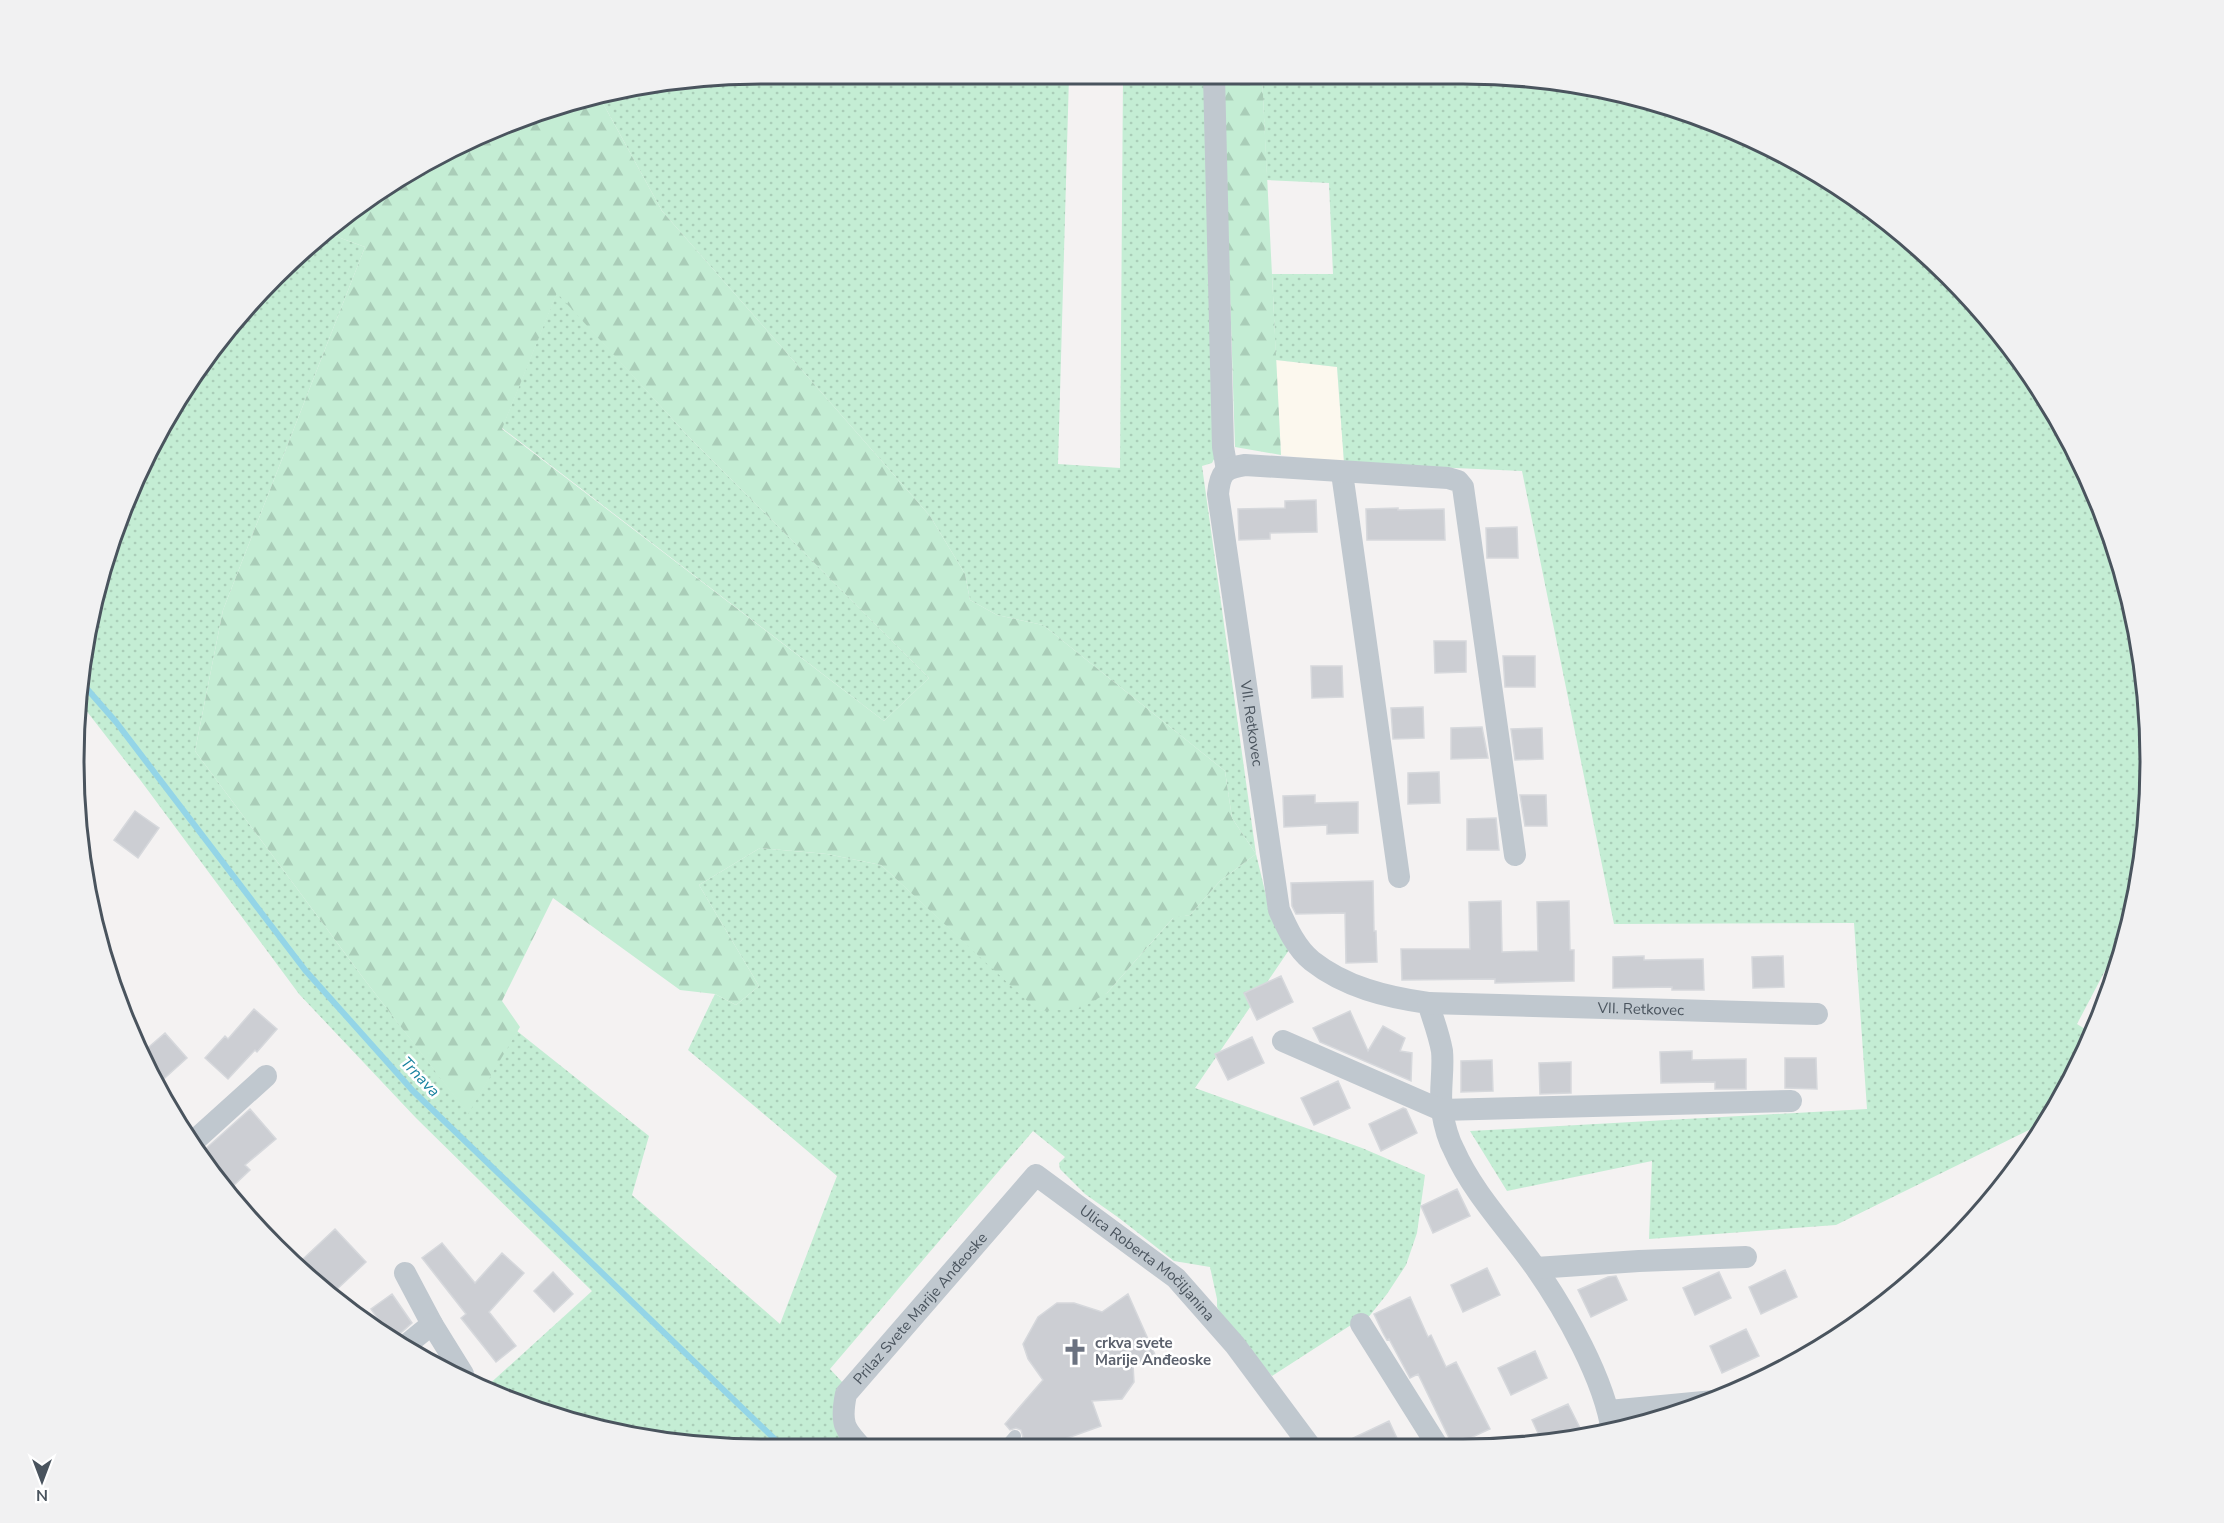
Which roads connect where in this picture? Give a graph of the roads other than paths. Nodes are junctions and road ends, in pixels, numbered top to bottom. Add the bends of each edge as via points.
1 (1214, 84) edge
2 (1227, 470) junction
3 (1342, 473) junction
4 (1515, 855) dead end
5 (1399, 877) dead end
6 (1428, 1003) junction
7 (1817, 1014) dead end
8 (1283, 1041) dead end
9 (266, 1076) dead end
10 (1791, 1101) dead end
11 (1442, 1110) junction
12 (198, 1138) edge
13 (1036, 1175) joint
14 (1746, 1257) dead end
15 (1536, 1268) junction
16 (405, 1273) dead end
17 (432, 1324) junction
18 (1361, 1324) dead end
19 (411, 1341) edge
20 (459, 1367) edge
21 (1640, 1415) edge
22 (1611, 1421) edge
23 (1015, 1436) dead end
24 (854, 1439) edge
25 (1012, 1439) edge
26 (1306, 1439) edge
27 (1434, 1439) edge

1 - 2 street via 1223,447
2 - 3 street via 1245,465
2 - 6 street, VII. Retkovec via 1220,478 1218,494 1279,910 1292,937 1311,960 1371,992
3 - 4 street via 1448,478 1463,487
3 - 5 street
6 - 7 street, VII. Retkovec
6 - 11 street via 1442,1052
8 - 11 street
9 - 12 street
10 - 11 street
11 - 15 street via 1453,1150 1492,1211
13 - 24 street, Prilaz Svete Marije Anđeoske via 846,1394 842,1414
13 - 26 street, Ulica Roberta Močiljanina via 1176,1278 1235,1345
14 - 15 street
15 - 22 street via 1588,1359
16 - 17 street
17 - 19 street
17 - 20 street
18 - 27 street
21 - 22 street
23 - 25 lane

